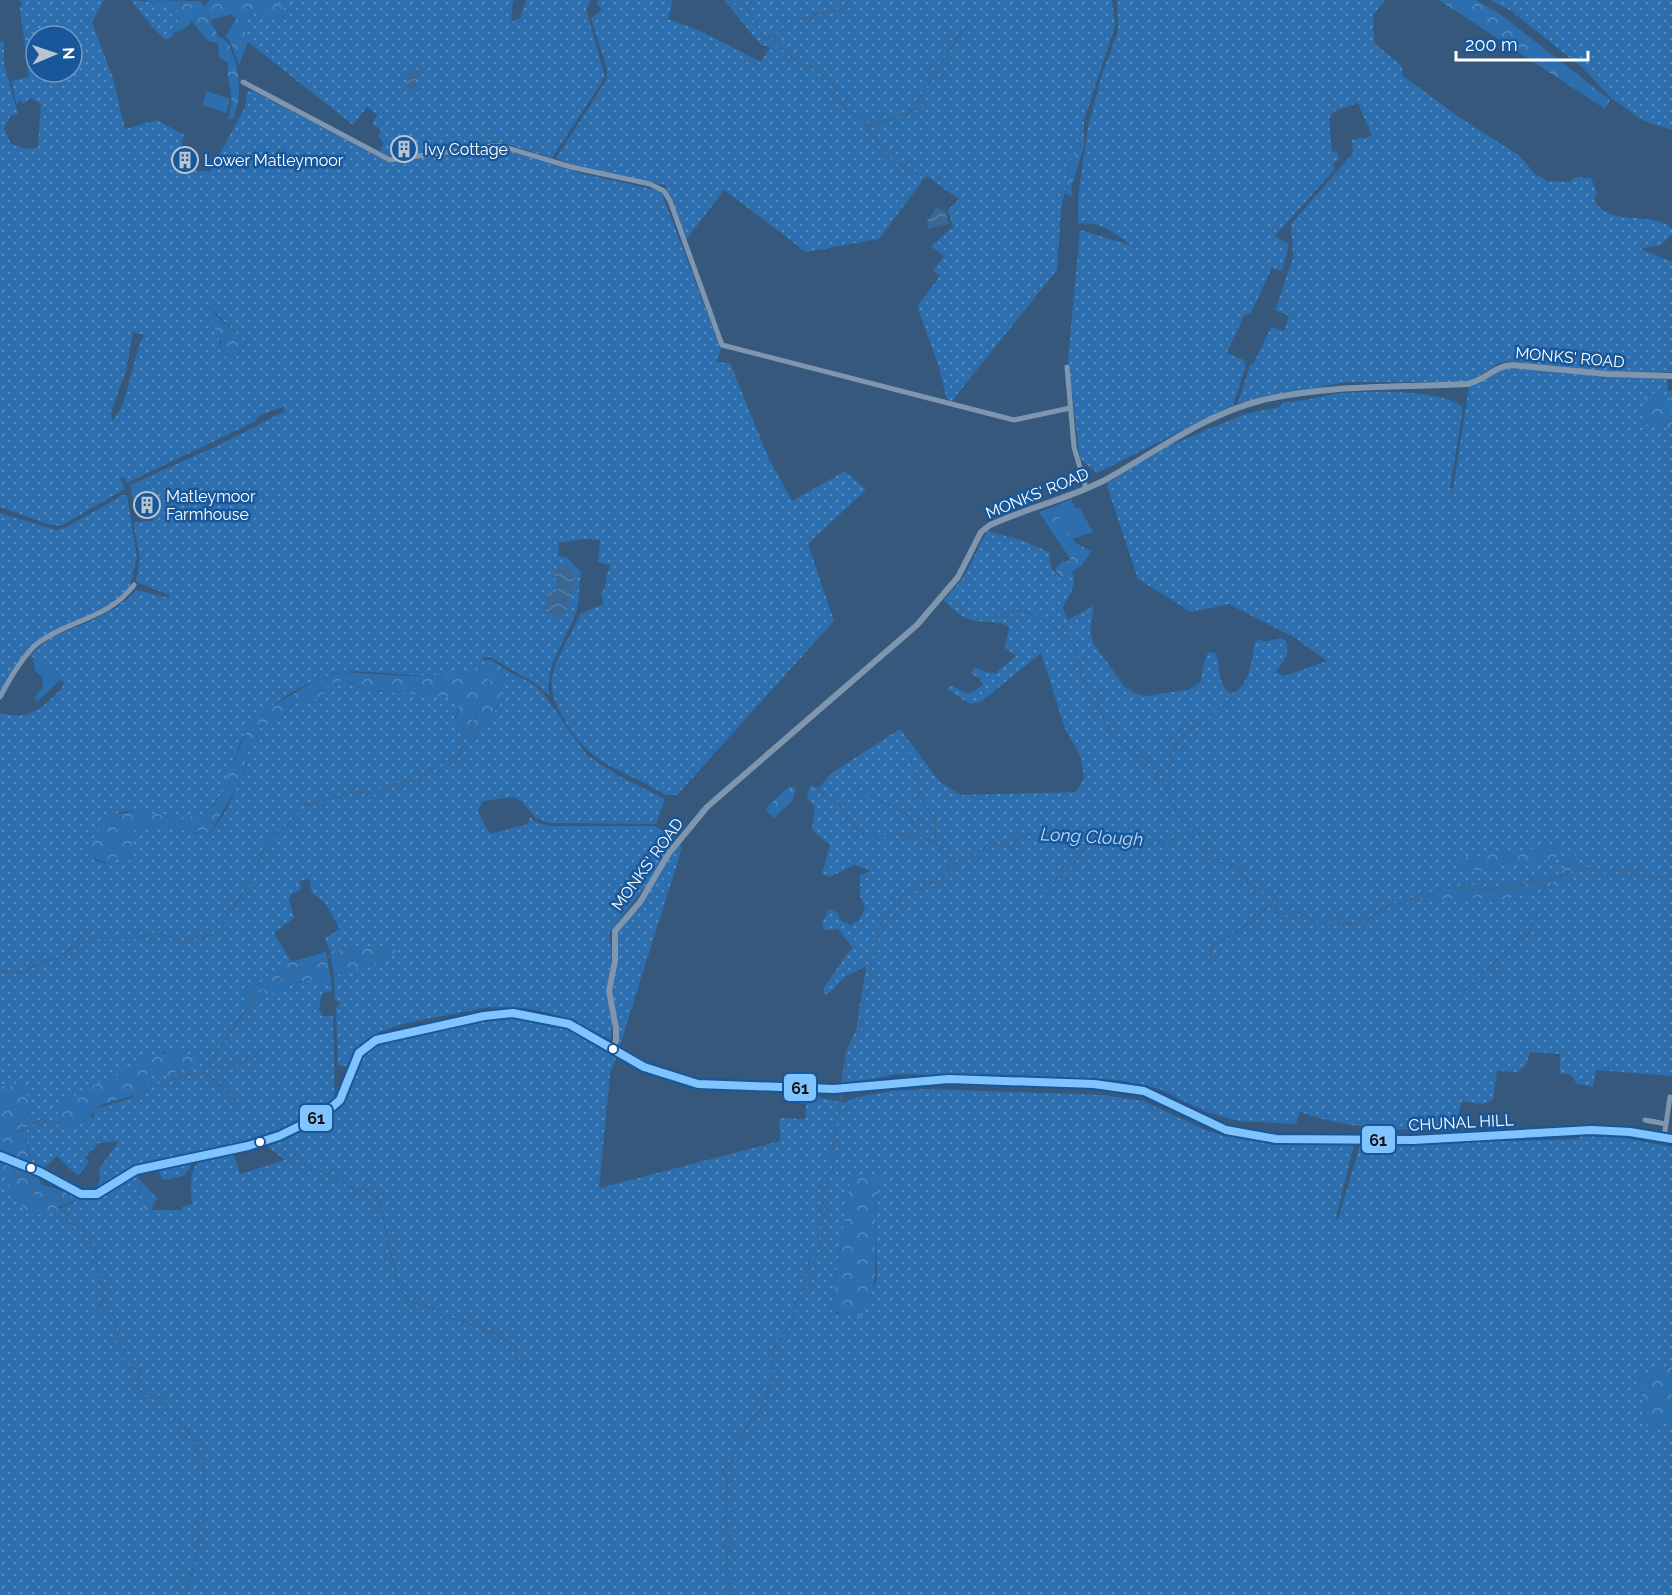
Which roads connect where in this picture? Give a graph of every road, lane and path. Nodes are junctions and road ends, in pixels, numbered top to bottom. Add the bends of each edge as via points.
1 (243, 82) dead end
2 (1067, 367) dead end
3 (1672, 376) edge
4 (1070, 408) junction
5 (1086, 488) junction
6 (134, 585) dead end
7 (0, 697) edge
8 (612, 1048) junction
9 (1671, 1097) edge
10 (1645, 1120) dead end
11 (1666, 1124) junction
12 (1668, 1138) edge
13 (0, 1156) edge

1 - 4 street via 390,160 498,145 658,187 670,201 722,345 1014,420
2 - 4 street
3 - 5 street, MONKS' ROAD via 1512,365 1468,384 1341,387 1283,396 1245,405 1164,442
4 - 5 street via 1077,461
5 - 8 street, MONKS' ROAD via 985,528 965,567 917,625 707,807 669,853 640,902 615,931 609,992 616,1025
6 - 7 street via 107,610 54,633 36,646
8 - 12 main road, CHUNAL HILL via 662,1075 702,1084 834,1089 934,1080 1103,1085 1144,1091 1226,1130 1276,1139 1403,1140 1592,1130
8 - 13 main road, CHUNAL HILL via 569,1024 513,1013 376,1040 359,1053 340,1100 324,1114 248,1146 136,1170 98,1194 81,1194
9 - 11 street
10 - 11 street
11 - 12 street

